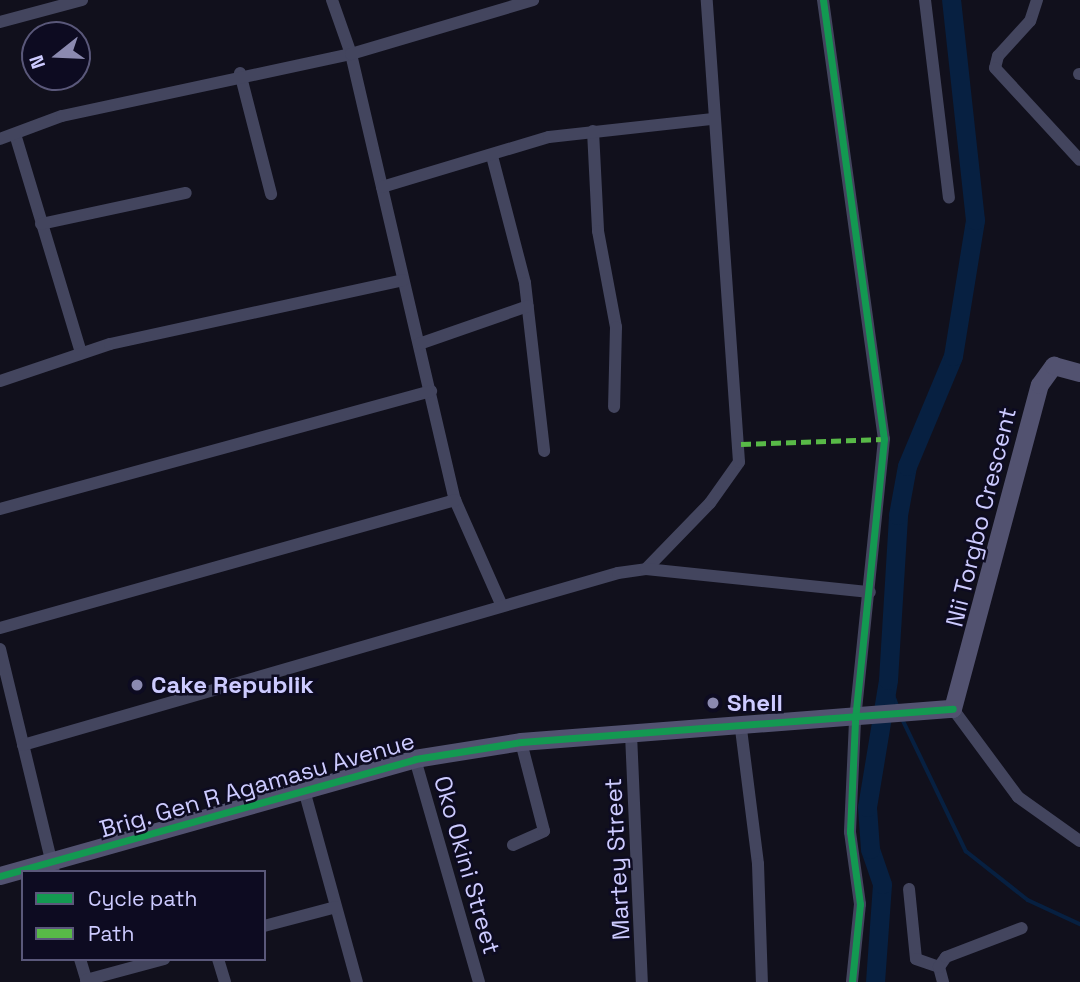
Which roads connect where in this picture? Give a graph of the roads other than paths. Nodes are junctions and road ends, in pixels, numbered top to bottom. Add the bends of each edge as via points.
1 (82, 0) edge
2 (332, 0) edge
3 (533, 0) edge
4 (707, 0) edge
5 (823, 0) edge
6 (925, 0) edge
7 (1037, 0) edge
8 (0, 22) edge
9 (351, 54) junction
10 (240, 73) junction
11 (713, 119) junction
12 (593, 131) junction
13 (15, 134) junction
14 (0, 138) edge
15 (492, 156) junction
16 (1080, 160) edge
17 (382, 187) junction
18 (186, 193) dead end
19 (271, 194) dead end
20 (949, 198) dead end
21 (41, 224) junction
22 (403, 280) junction
23 (528, 306) junction
24 (419, 344) junction
25 (81, 353) junction
26 (1080, 373) edge
27 (0, 381) edge
28 (431, 391) junction
29 (614, 407) dead end
30 (544, 451) dead end
31 (455, 500) junction
32 (0, 509) edge
33 (646, 569) junction
34 (870, 592) junction
35 (501, 604) junction
36 (0, 628) edge
37 (0, 649) edge
38 (953, 709) junction
39 (858, 721) junction
40 (741, 729) junction
41 (631, 734) junction
42 (521, 742) junction
43 (23, 745) junction
44 (415, 760) junction
45 (304, 790) junction
46 (1080, 841) edge
47 (513, 845) dead end
48 (53, 867) edge
49 (35, 870) edge
50 (21, 872) edge
51 (0, 876) edge
52 (909, 889) dead end
53 (336, 907) junction
54 (266, 925) edge
55 (1022, 928) dead end
56 (81, 961) edge
57 (157, 961) edge
58 (219, 961) edge
59 (939, 967) junction
60 (86, 981) edge
61 (225, 982) edge
62 (358, 982) edge
63 (479, 982) edge
64 (642, 982) edge
65 (762, 982) edge
66 (852, 982) edge
67 (943, 982) edge

1 - 8 street
2 - 9 street
3 - 9 street
4 - 11 street
5 - 34 street via 884,439
6 - 20 street
7 - 16 street via 1030,21 998,56 995,68
9 - 10 street
9 - 17 street
10 - 13 street via 62,116
10 - 19 street
11 - 12 street
11 - 33 street via 739,462 710,503
12 - 15 street
12 - 29 street via 598,231 616,327
13 - 14 street
13 - 21 street
15 - 17 street
15 - 23 street
17 - 22 street
18 - 21 street
21 - 25 street
22 - 24 street
22 - 25 street
23 - 24 street
23 - 30 street
24 - 28 street
25 - 27 street
26 - 38 street, Nii Torgbo Crescent via 1054,366 1040,385
28 - 31 street
28 - 32 street
31 - 35 street
31 - 36 street
33 - 34 street
33 - 35 street
34 - 39 street
35 - 43 street
37 - 43 street
38 - 39 street, Brig. Gen R Agamasu Avenue
38 - 46 street via 1018,797
39 - 40 street, Brig. Gen R Agamasu Avenue
39 - 66 street via 850,832 860,904
40 - 41 street, Brig. Gen R Agamasu Avenue
40 - 65 street via 758,864
41 - 42 street, Brig. Gen R Agamasu Avenue
41 - 64 street, Martey Street
42 - 44 street, Brig. Gen R Agamasu Avenue
42 - 47 street via 544,831
43 - 48 street
44 - 45 street, Brig. Gen R Agamasu Avenue
44 - 63 street, Oko Okini Street
45 - 48 street, Brig. Gen R Agamasu Avenue
45 - 53 street
48 - 49 street, Brig. Gen R Agamasu Avenue
50 - 51 street, Brig. Gen R Agamasu Avenue
52 - 59 street via 916,959
53 - 54 street
53 - 62 street
55 - 59 street via 946,957
56 - 60 street
57 - 60 street
58 - 61 street
59 - 67 street

